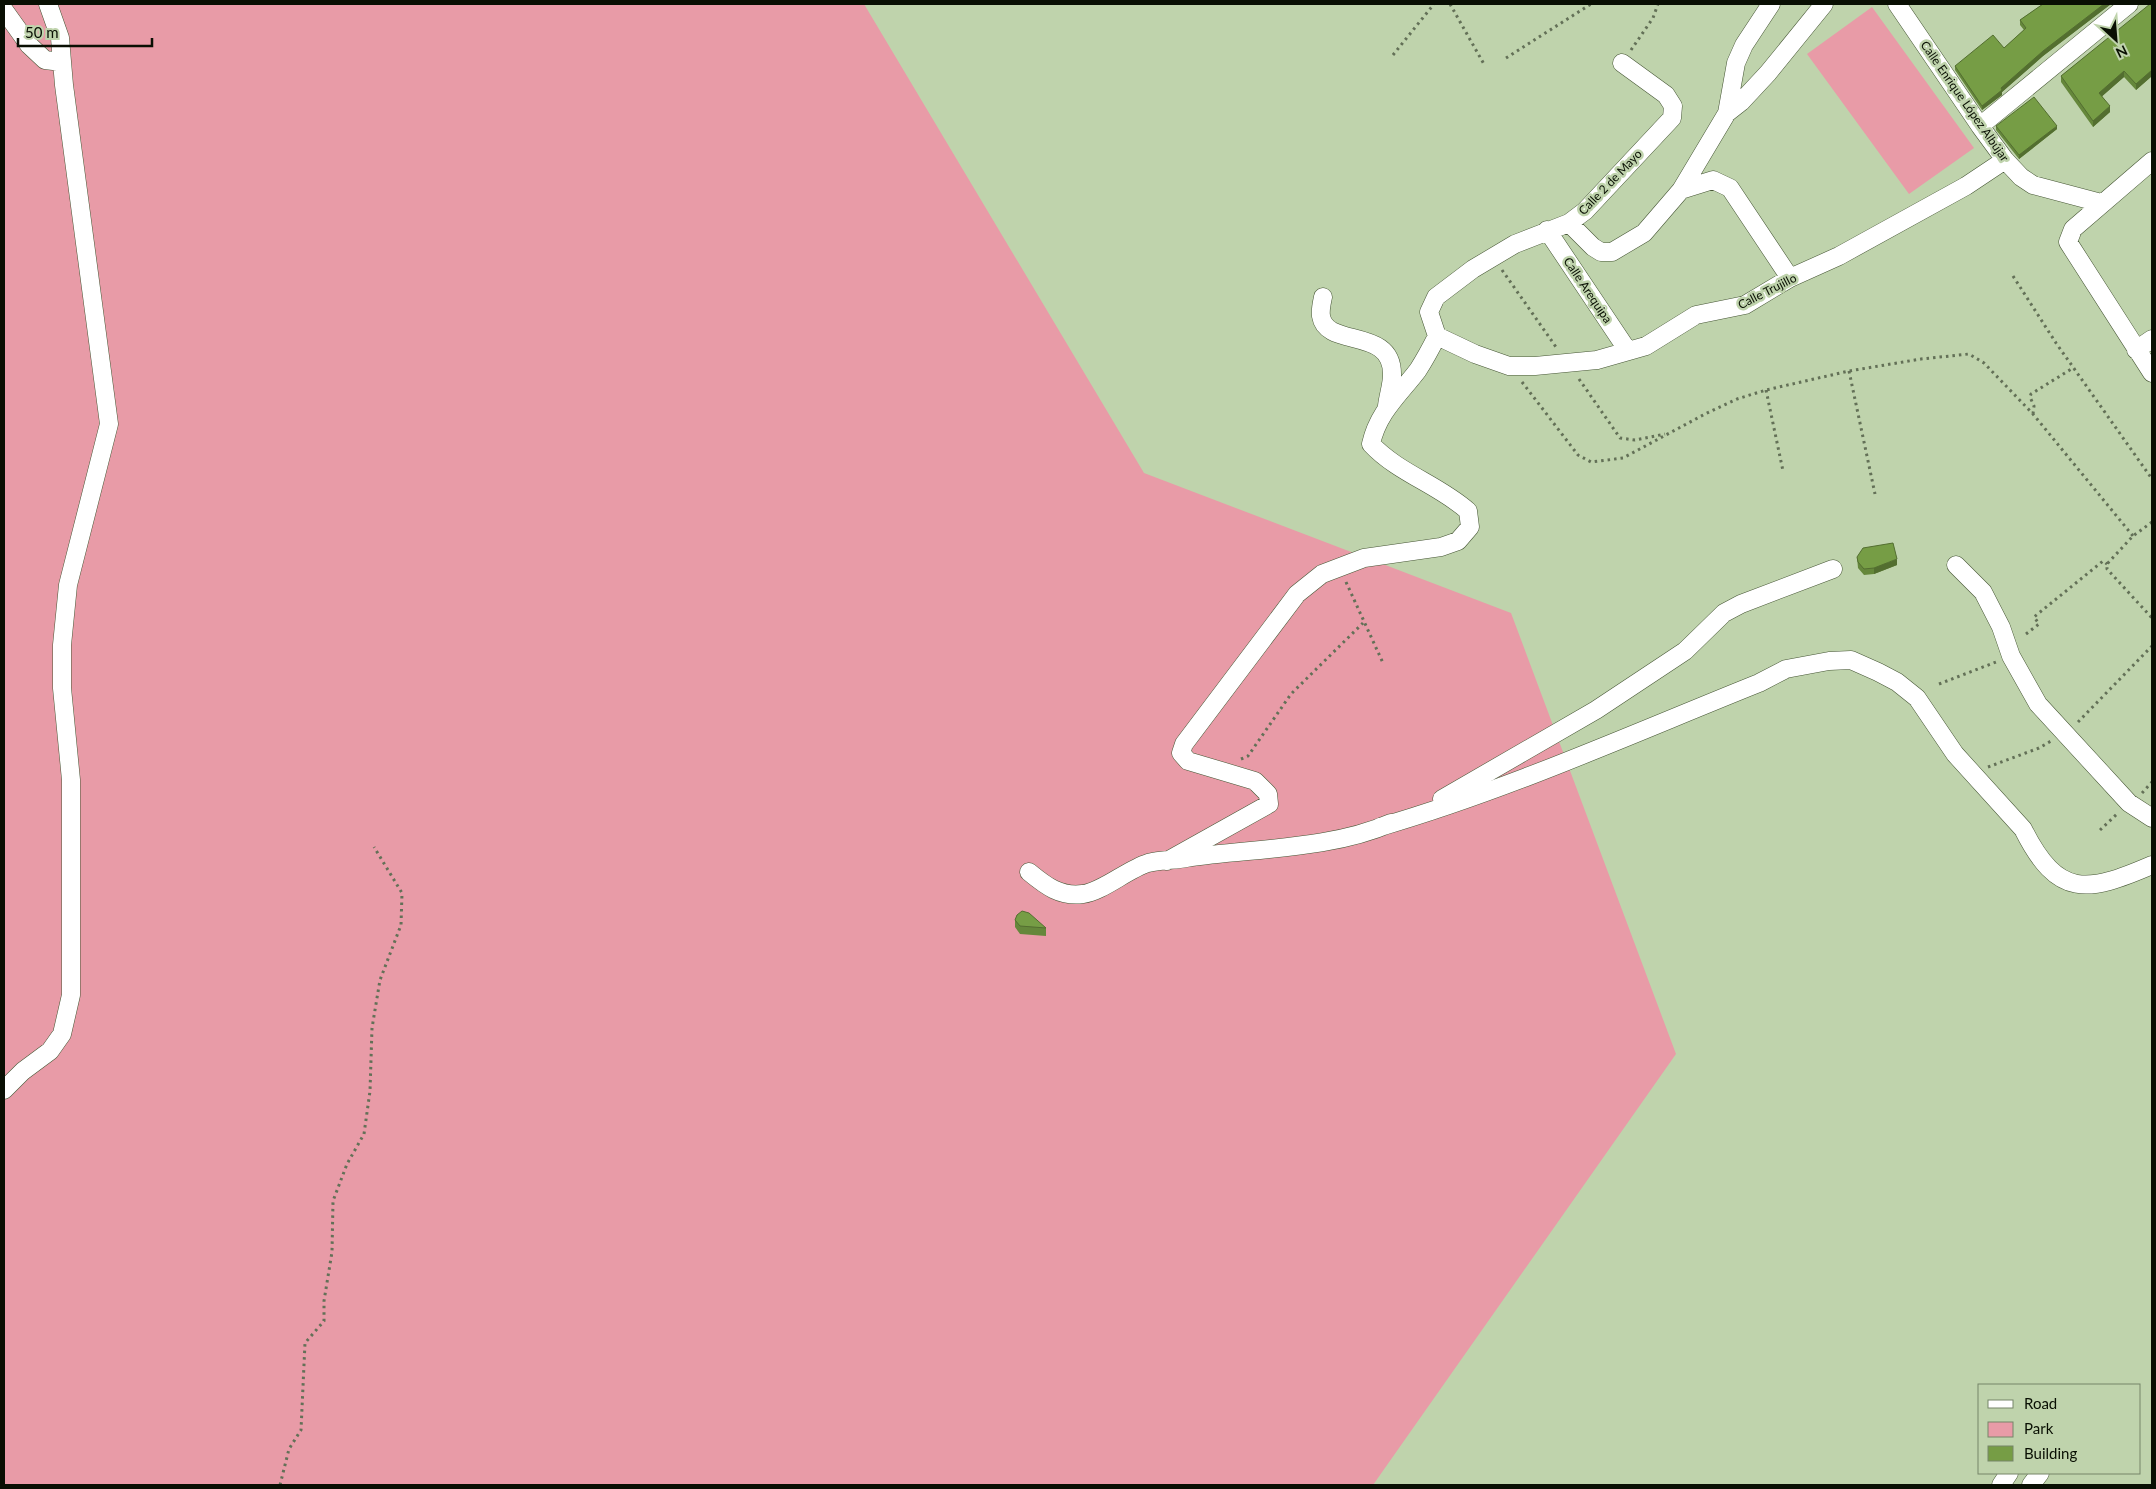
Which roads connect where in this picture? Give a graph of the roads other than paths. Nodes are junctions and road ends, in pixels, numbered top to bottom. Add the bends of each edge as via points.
1 (48, 4) edge
2 (1771, 4) edge
3 (1824, 4) edge
4 (2130, 4) edge
5 (1905, 7) edge
6 (4, 10) edge
7 (62, 62) junction
8 (1622, 62) road end
9 (1727, 113) junction
10 (1980, 126) junction
11 (2005, 160) junction
12 (2152, 161) edge
13 (1681, 190) junction
14 (2101, 203) junction
15 (1569, 222) junction
16 (1547, 230) junction
17 (1790, 278) junction
18 (1323, 296) dead end
19 (1437, 336) junction
20 (2152, 338) edge
21 (2136, 350) junction
22 (1628, 351) junction
23 (2152, 373) edge
24 (1386, 407) junction
25 (1956, 565) dead end
26 (1833, 569) dead end
27 (2152, 818) edge
28 (1380, 827) junction
29 (1167, 861) junction
30 (2152, 865) edge
31 (1029, 872) dead end
32 (4, 1090) edge
33 (2008, 1474) edge
34 (2039, 1474) edge
35 (2001, 1485) edge
36 (2031, 1485) edge

1 - 7 street via 60,38
2 - 9 street via 1736,62
3 - 9 street via 1768,73
4 - 10 street
5 - 10 street, Calle Enrique López Albújar
6 - 7 street via 28,45 45,60
7 - 32 street via 109,424 68,585 62,645 62,688 72,780 71,996 62,1034 50,1050
8 - 15 street, Calle 2 de Mayo via 1666,95 1672,106 1672,118 1585,211
9 - 13 street
10 - 11 street, Calle Enrique López Albújar
11 - 14 street, Calle Enrique López Albújar via 2021,178 2033,185
11 - 17 street, Calle Trujillo via 1906,221
12 - 14 street
13 - 15 street via 1644,233 1612,252 1601,252 1593,247
13 - 17 street via 1713,180 1730,188
14 - 21 street via 2073,228 2068,242
15 - 16 street, Calle 2 de Mayo
16 - 19 street, Calle 2 de Mayo via 1515,244 1473,269 1436,297 1429,312
16 - 22 street, Calle Arequipa
17 - 22 street, Calle Trujillo via 1745,304 1696,316 1646,346
18 - 24 street via 1321,316 1326,328 1339,335 1370,342 1381,349 1388,361 1392,374
19 - 22 street, Calle Trujillo via 1510,366 1597,360
19 - 24 street via 1418,370
20 - 21 street
21 - 23 street
24 - 29 street via 1374,428 1371,444 1382,456 1452,497 1468,511 1470,527 1458,541 1441,547 1364,558 1322,574 1297,594 1184,744 1181,753 1188,761 1255,781 1268,794 1269,804
25 - 27 street via 1983,592 2011,656 2038,704 2129,803
26 - 28 street via 1724,613 1685,651 1596,710 1445,798
28 - 29 street via 1283,848
28 - 30 street via 1439,810 1531,775 1759,683 1786,669 1851,660 1897,682 1917,698 1955,754 2023,829 2054,875 2069,883 2098,885
29 - 31 street via 1147,864 1085,894 1066,894 1050,888
33 - 35 street
34 - 36 street

